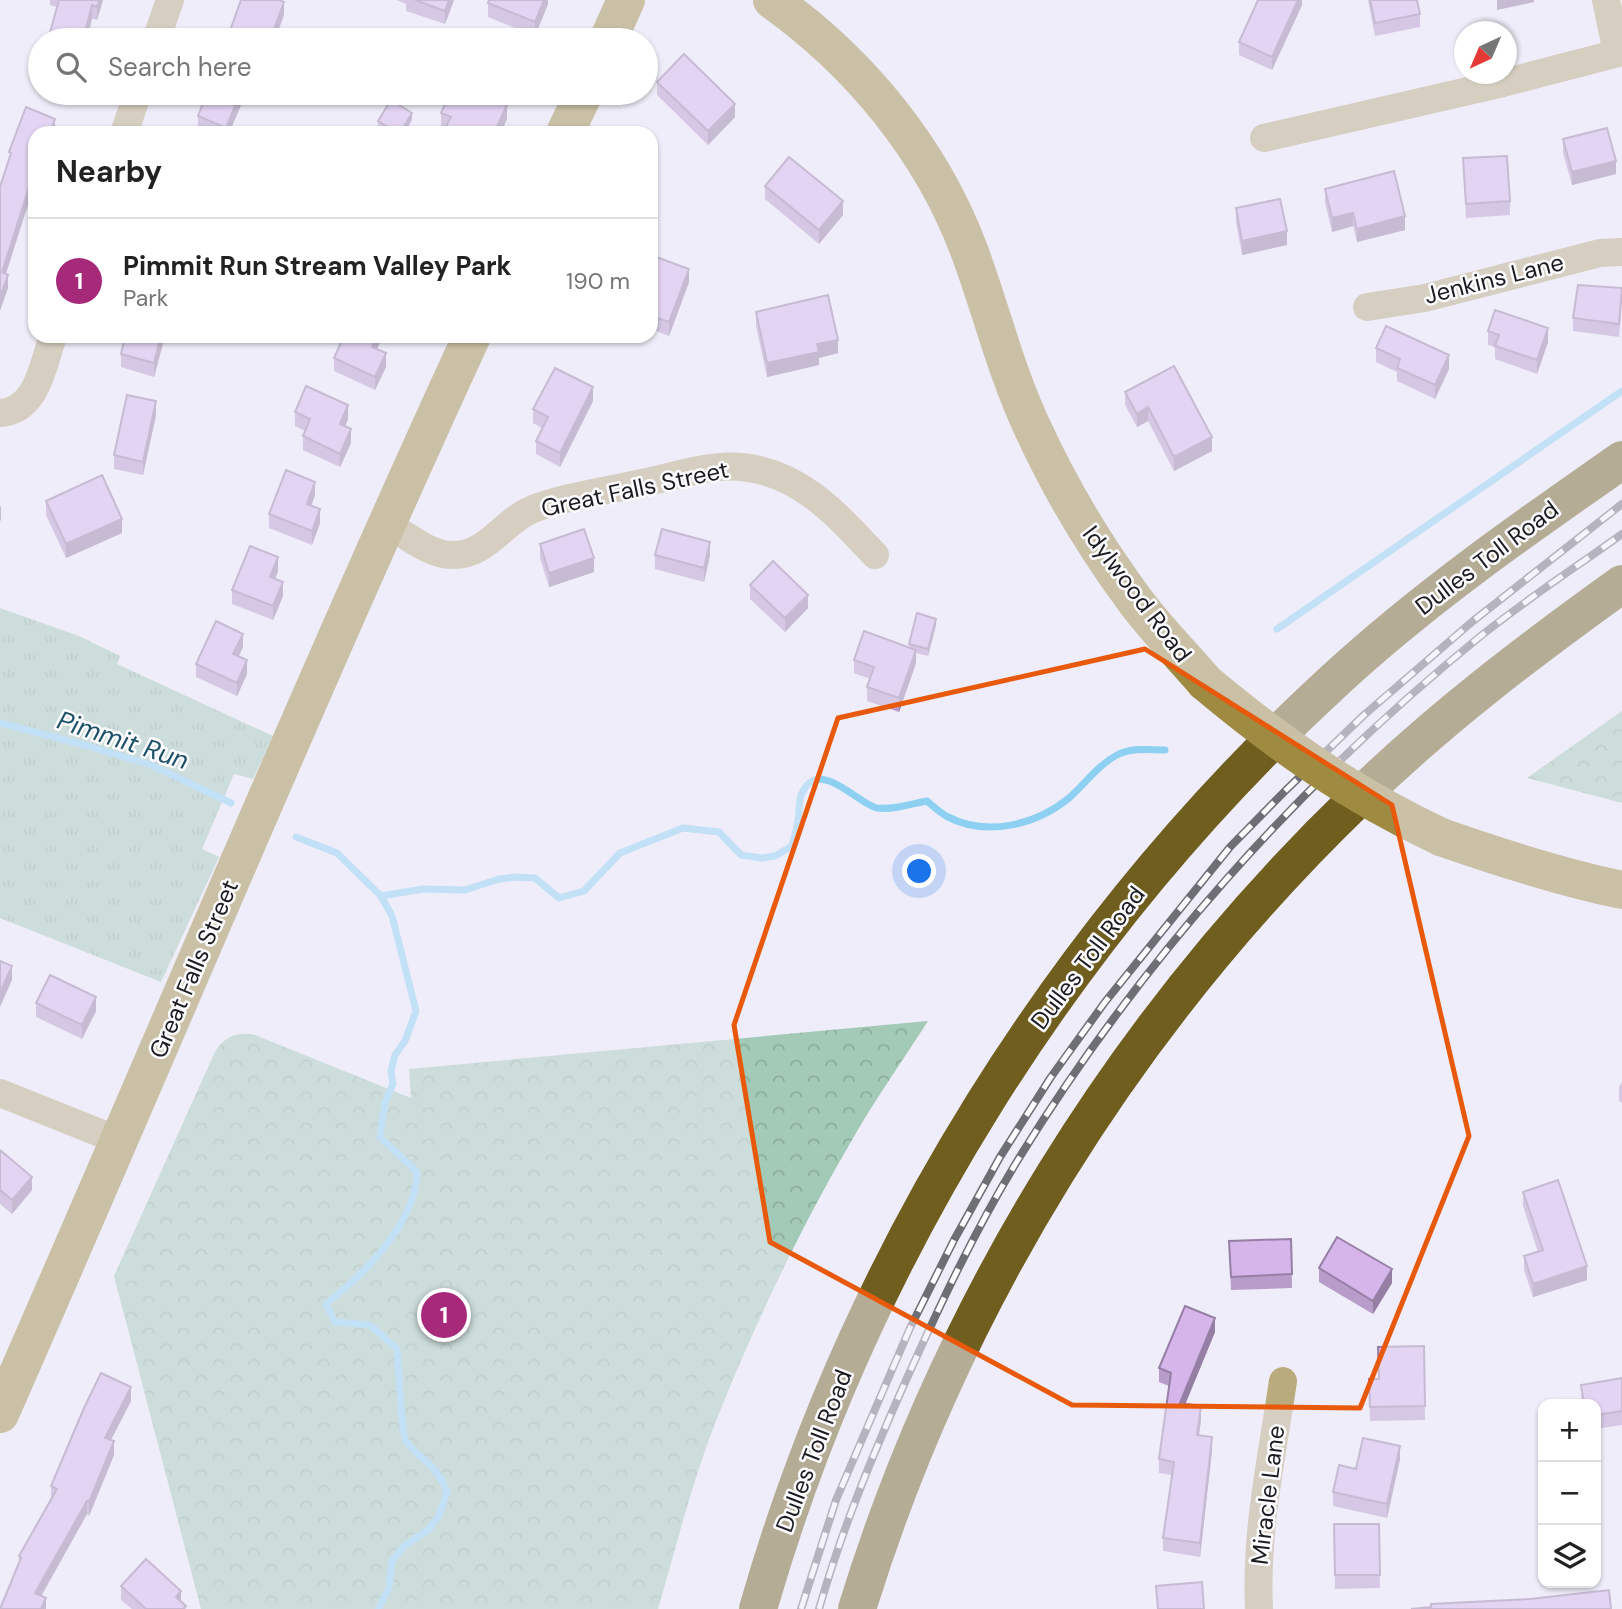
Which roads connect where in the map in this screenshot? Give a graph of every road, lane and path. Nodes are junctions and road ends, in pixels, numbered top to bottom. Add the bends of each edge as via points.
1 (170, 0) edge
2 (626, 0) edge
3 (772, 0) edge
4 (1606, 0) edge
5 (160, 28) edge
6 (613, 28) edge
7 (1620, 53) edge
8 (134, 105) edge
9 (578, 105) edge
10 (126, 126) edge
11 (568, 126) edge
12 (1264, 138) dead end
13 (1622, 252) edge
14 (1367, 307) dead end
15 (51, 343) edge
16 (469, 343) edge
17 (14, 416) edge
18 (1622, 460) edge
19 (386, 523) junction
20 (875, 555) dead end
21 (1622, 584) edge
22 (1622, 890) edge
23 (0, 1093) edge
24 (120, 1141) junction
25 (1283, 1381) dead end
26 (0, 1414) edge
27 (758, 1609) edge
28 (857, 1609) edge
29 (1259, 1609) edge

1 - 5 street
2 - 6 main road
3 - 22 main road, Idylwood Road, bridge via 873,90 932,173 969,249 1032,428 1084,527 1137,603 1205,682 1259,727 1387,811 1441,837 1516,863
4 - 7 street
7 - 12 street
8 - 10 street
9 - 11 main road
13 - 14 street, Jenkins Lane via 1600,253 1425,298
15 - 17 street via 35,389
16 - 19 main road, Great Falls Street
18 - 27 highway, Dulles Toll Road via 1458,578 1335,680 1198,819 1071,976 978,1114 891,1273 810,1455
19 - 20 street, Great Falls Street via 434,551 468,554 533,509 717,468 741,467 796,482 826,503
19 - 24 main road, Great Falls Street
21 - 28 highway via 1502,673 1358,797 1236,927 1165,1015 1067,1156 998,1274 919,1438
23 - 24 street
24 - 26 main road, Great Falls Street
25 - 29 street, Miracle Lane via 1262,1522

